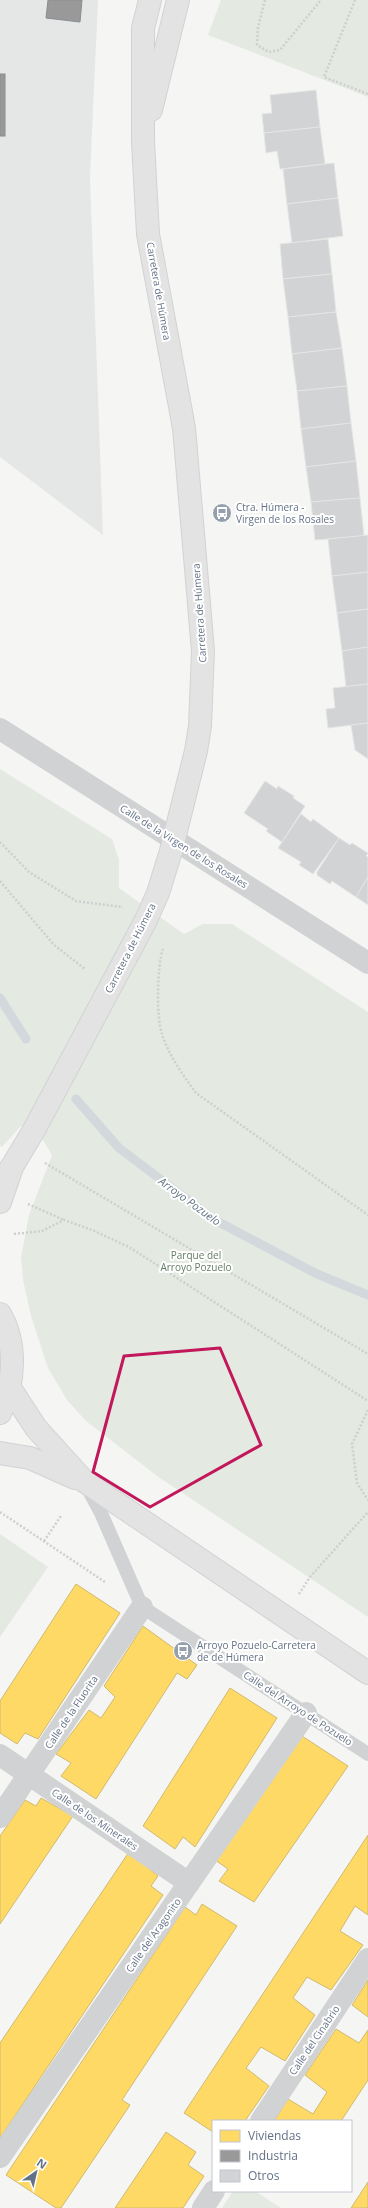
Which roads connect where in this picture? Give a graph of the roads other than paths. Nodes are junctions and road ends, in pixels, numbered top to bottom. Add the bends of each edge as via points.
1 (150, 0) edge
2 (178, 0) edge
3 (143, 142) junction
4 (0, 729) edge
5 (174, 839) junction
6 (368, 963) edge
7 (18, 1157) junction
8 (0, 1182) edge
9 (0, 1202) edge
10 (0, 1314) edge
11 (10, 1388) junction
12 (0, 1413) edge
13 (0, 1453) edge
14 (84, 1481) junction
15 (142, 1607) junction
16 (368, 1673) edge
17 (306, 1713) junction
18 (368, 1754) edge
19 (0, 1755) edge
20 (29, 1774) junction
21 (0, 1817) edge
22 (189, 1883) junction
23 (368, 1959) edge
24 (262, 2120) edge
25 (0, 2157) edge
26 (213, 2192) edge
27 (203, 2208) edge

1 - 3 main road, Carretera de Húmera via 143,28
2 - 3 main road, Carretera de Húmera
3 - 5 main road, Carretera de Húmera via 148,234 184,428 203,651 200,726
4 - 5 street, Calle de la Virgen de los Rosales
5 - 6 street, Calle de la Virgen de los Rosales
5 - 7 main road, Carretera de Húmera via 158,893 146,920
7 - 8 main road, Carretera de Húmera
7 - 9 main road, Carretera de Húmera
10 - 11 main road via 8,1334 11,1352
11 - 12 main road
11 - 14 main road via 36,1428
13 - 14 main road via 30,1458
14 - 15 lane via 101,1513
14 - 16 main road
15 - 17 lane, Calle del Arroyo de Pozuelo
15 - 20 street, Calle de la Fluorita
17 - 18 lane, Calle del Arroyo de Pozuelo
17 - 22 street, Calle del Aragonito
19 - 20 street, Calle de los Minerales
20 - 21 street, Calle de la Fluorita
20 - 22 street, Calle de los Minerales
22 - 25 street, Calle del Aragonito
23 - 24 street, Calle del Cinabrio
26 - 27 street

